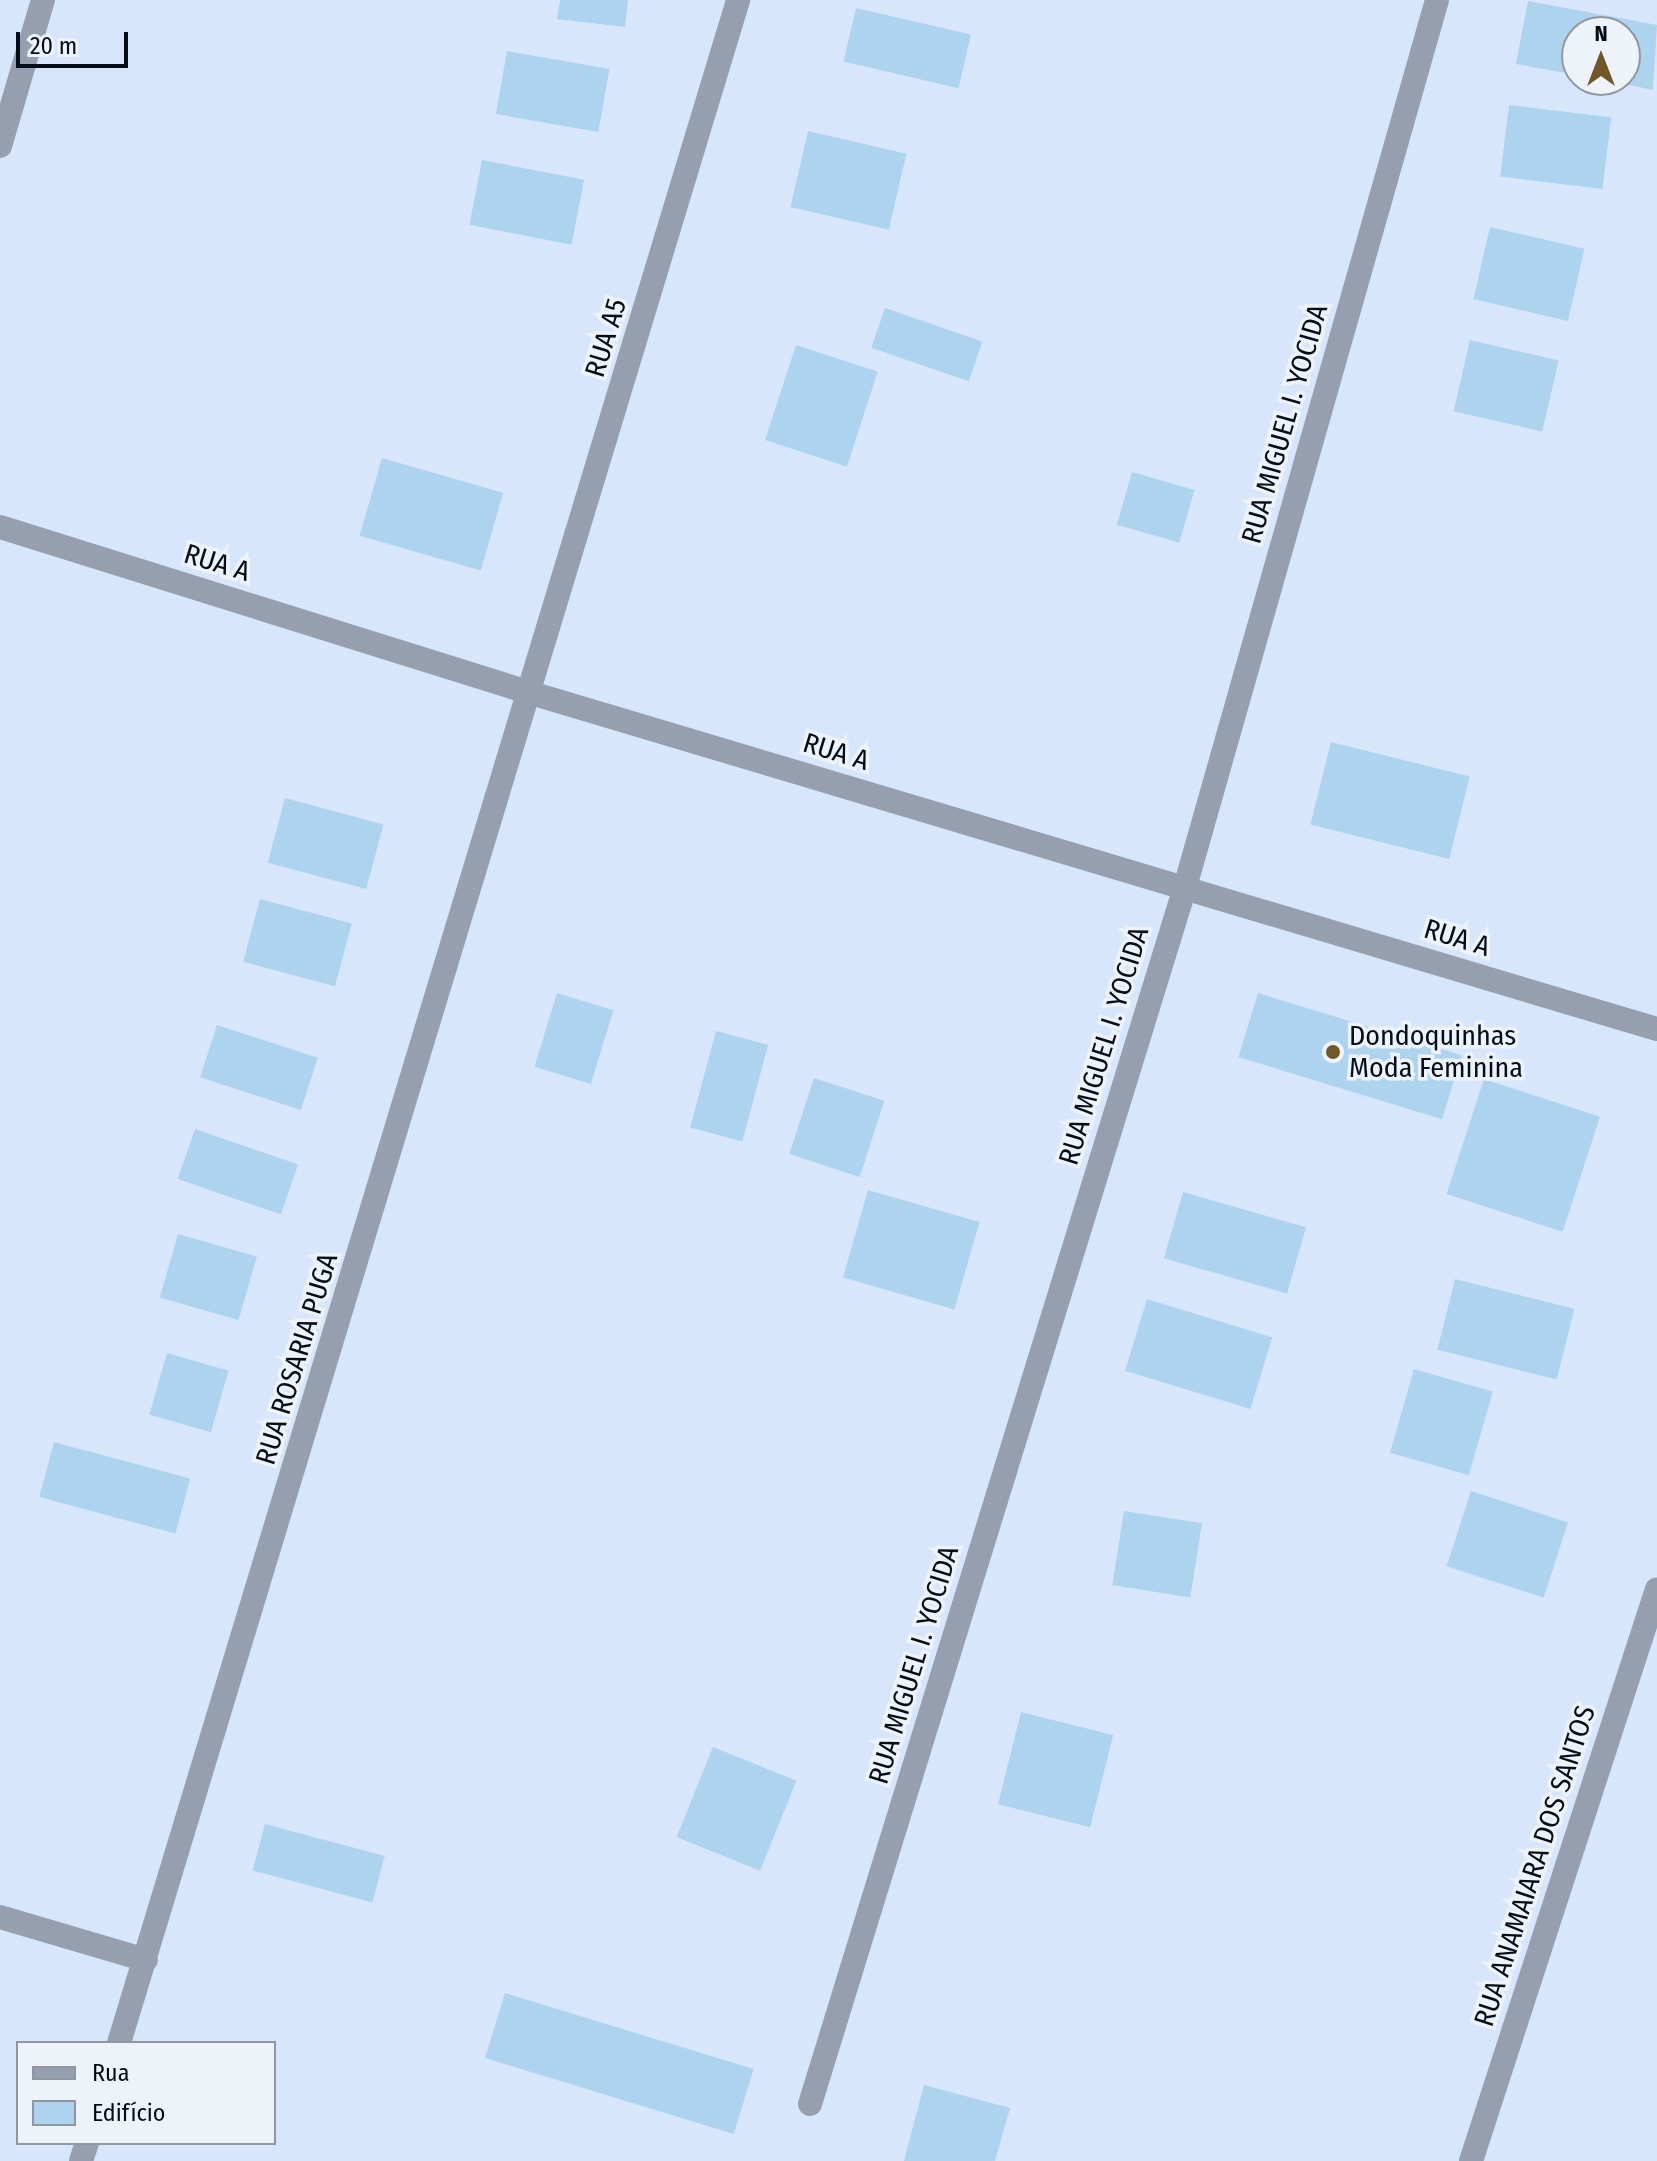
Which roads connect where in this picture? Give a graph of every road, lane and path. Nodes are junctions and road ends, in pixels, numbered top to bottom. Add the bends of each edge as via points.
1 (43, 0) edge
2 (738, 0) edge
3 (1437, 0) edge
4 (0, 146) edge
5 (0, 527) edge
6 (531, 693) junction
7 (1185, 887) junction
8 (1657, 1029) edge
9 (1657, 1589) edge
10 (0, 1917) edge
11 (146, 1960) junction
12 (120, 2041) edge
13 (810, 2104) dead end
14 (1471, 2161) edge

1 - 4 street
2 - 6 street, RUA A5
3 - 7 street, RUA MIGUEL I. YOCIDA
5 - 6 street, RUA A
6 - 7 street, RUA A
6 - 11 street, RUA ROSARIA PUGA
7 - 8 street, RUA A
7 - 13 street, RUA MIGUEL I. YOCIDA
9 - 14 street, RUA ANAMAIARA DOS SANTOS
10 - 11 street
11 - 12 street, RUA ROSARIA PUGA

